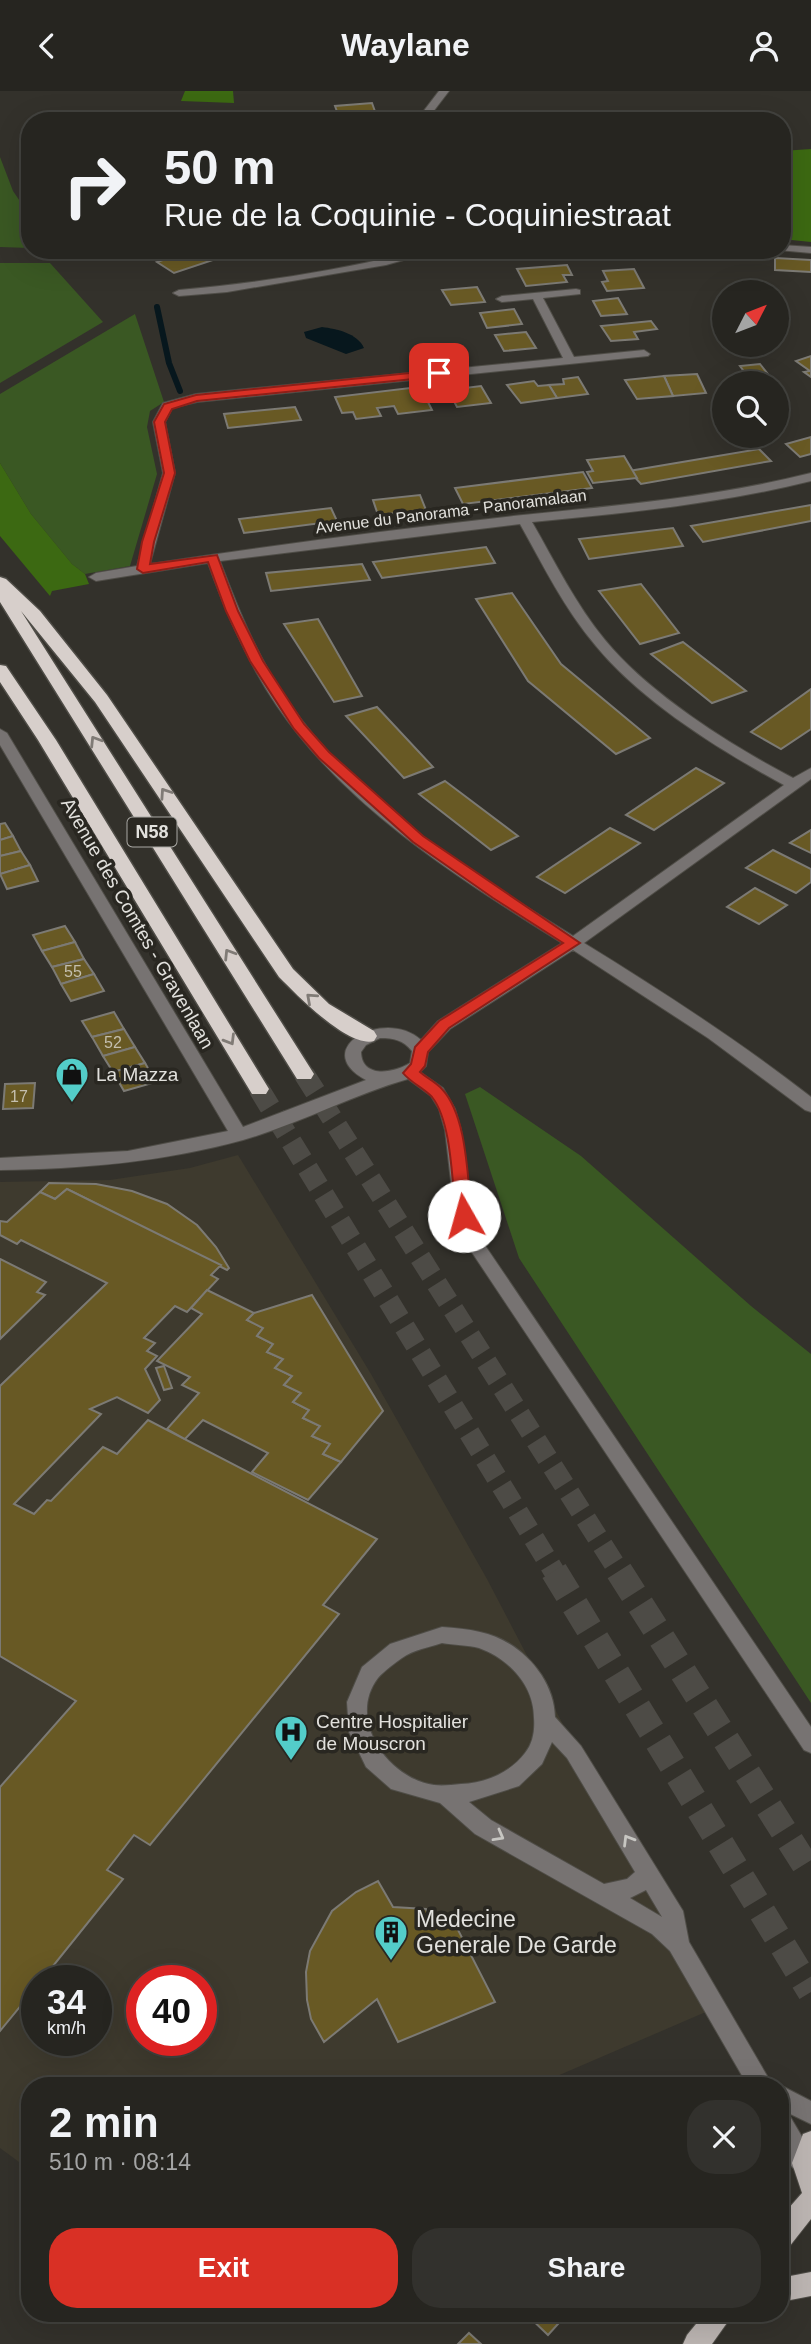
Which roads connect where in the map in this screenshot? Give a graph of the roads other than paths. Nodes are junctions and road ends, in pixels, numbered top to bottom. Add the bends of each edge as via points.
1 (444, 91) edge
2 (428, 112) edge
3 (791, 249) edge
4 (811, 250) edge
5 (395, 259) edge
6 (576, 292) dead end
7 (179, 293) dead end
8 (537, 297) junction
9 (502, 299) dead end
10 (644, 354) dead end
11 (569, 359) junction
12 (811, 477) edge
13 (524, 519) junction
14 (212, 557) junction
15 (143, 569) junction
16 (96, 577) dead end
17 (0, 582) edge
18 (0, 589) edge
19 (0, 670) edge
20 (0, 733) edge
21 (811, 772) edge
22 (794, 785) junction
23 (573, 943) junction
24 (444, 1024) junction
25 (399, 1034) junction
26 (367, 1037) junction
27 (420, 1051) junction
28 (356, 1068) junction
29 (410, 1073) junction
30 (304, 1075) tunnel mouth
31 (381, 1079) junction
32 (259, 1089) tunnel mouth
33 (336, 1098) junction
34 (811, 1106) edge
35 (239, 1135) junction
36 (0, 1164) edge
37 (546, 1721) junction
38 (811, 1744) edge
39 (444, 1795) junction
40 (649, 1874) junction
41 (604, 1894) junction
42 (678, 1944) junction
43 (758, 2077) edge
44 (789, 2101) edge
45 (811, 2113) edge
46 (789, 2133) edge
47 (809, 2163) edge
48 (811, 2200) edge
49 (789, 2227) edge
50 (811, 2284) edge
51 (789, 2288) edge
52 (716, 2322) edge
53 (696, 2344) edge

1 - 2 street
3 - 4 street
5 - 7 street
6 - 8 street
8 - 9 street
8 - 11 street
10 - 11 street
11 - 15 street via 196,398 167,406 159,422 169,473
12 - 13 street, Avenue du Panorama - Panoramalaan via 675,502
13 - 14 street, Avenue du Panorama - Panoramalaan
13 - 22 street via 602,645 689,721
14 - 15 street, Avenue du Panorama - Panoramalaan
14 - 23 street via 256,661 285,708 324,755 418,839
15 - 16 street, Avenue du Panorama - Panoramalaan
26 -> 17 highway via 322,1008 286,973 101,699 34,614
30 -> 18 highway, N58
19 -> 32 highway, N58
20 - 35 street, Avenue des Comtes - Gravenlaan
21 - 22 street
22 - 23 street
23 - 24 street
23 - 34 street via 750,1058
24 - 25 street
24 - 27 street
25 - 26 street
25 - 27 street via 414,1041
26 - 28 street via 353,1048
27 - 29 street via 418,1066
28 - 31 street
28 - 33 street
29 - 31 street
29 - 38 street via 437,1092 447,1109 464,1216 474,1242
31 - 33 street
33 - 35 street
35 - 36 street via 151,1156
37 - 39 street via 541,1742 518,1773 487,1790
37 - 39 street via 544,1699 530,1670 489,1641 442,1635 389,1653 362,1686 356,1715 359,1734 366,1751 385,1772 415,1789
40 -> 37 street via 574,1752
39 -> 41 street via 483,1827
40 - 41 street via 633,1888
40 - 42 street via 675,1917
41 - 42 street via 649,1919
42 - 43 street
44 - 45 street
46 - 47 street
48 - 49 main road
50 - 51 main road
52 - 53 main road

